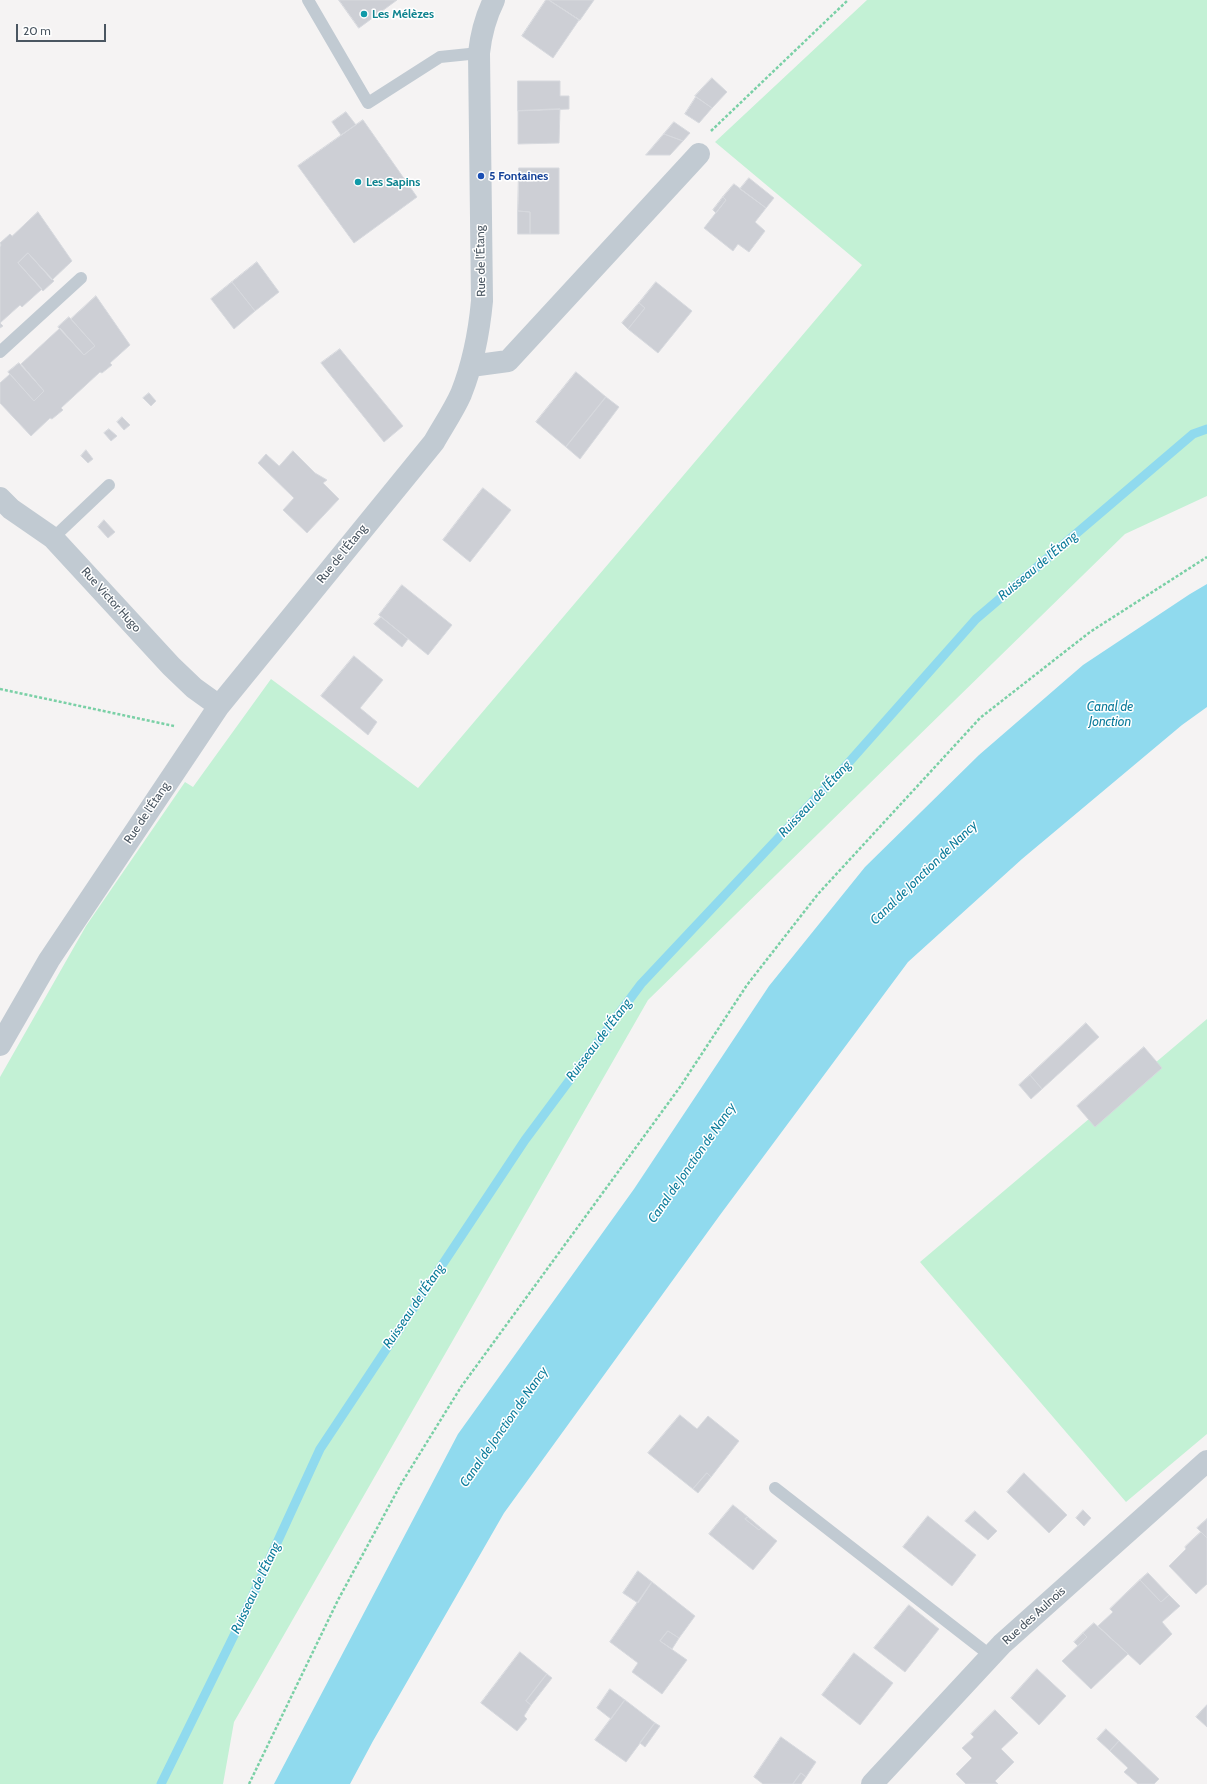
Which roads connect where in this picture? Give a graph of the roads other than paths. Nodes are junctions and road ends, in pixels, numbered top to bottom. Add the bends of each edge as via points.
1 (308, 0) edge
2 (494, 0) edge
3 (479, 53) junction
4 (699, 154) road end
5 (81, 278) dead end
6 (0, 352) edge
7 (471, 366) junction
8 (109, 485) dead end
9 (0, 498) edge
10 (53, 538) junction
11 (219, 706) junction
12 (0, 1045) edge
13 (1207, 1461) edge
14 (775, 1488) dead end
15 (991, 1656) junction
16 (872, 1784) edge

1 - 3 lane via 368,103 440,57
2 - 3 street, Rue de l'Étang via 481,33
3 - 7 street, Rue de l'Étang via 482,301 480,325
4 - 7 street via 508,361
5 - 6 lane
7 - 11 street, Rue de l'Étang via 460,395 434,442
8 - 10 lane
9 - 10 street, Rue Victor Hugo via 11,509
10 - 11 street, Rue Victor Hugo via 171,666 194,688
11 - 12 street, Rue de l'Étang via 49,960
13 - 15 street, Rue des Aulnois
14 - 15 lane
15 - 16 street, Rue des Aulnois

